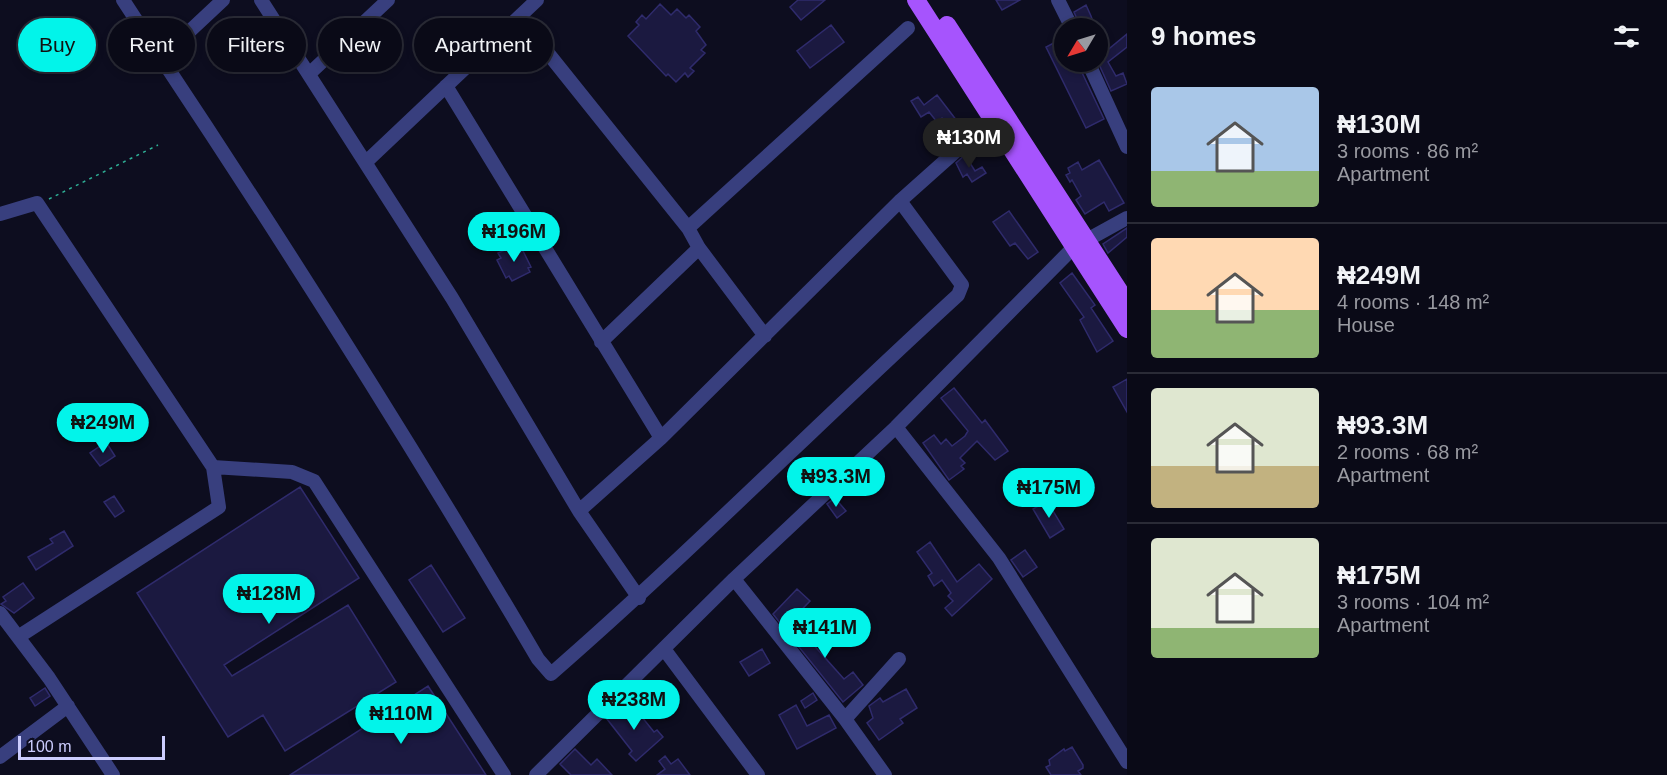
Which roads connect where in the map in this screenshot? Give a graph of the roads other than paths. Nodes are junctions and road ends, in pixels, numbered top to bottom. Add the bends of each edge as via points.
1 (123, 0) edge
2 (223, 0) edge
3 (261, 0) edge
4 (388, 0) edge
5 (537, 0) edge
6 (916, 0) edge
7 (931, 0) edge
8 (1058, 0) edge
9 (519, 17) junction
10 (135, 18) edge
11 (1067, 18) edge
12 (195, 26) edge
13 (908, 28) dead end
14 (170, 72) edge
15 (1093, 72) edge
16 (309, 74) junction
17 (446, 86) junction
18 (974, 135) dead end
19 (1127, 147) edge
20 (366, 162) junction
21 (900, 201) junction
22 (0, 214) edge
23 (1127, 218) edge
24 (688, 228) junction
25 (1081, 243) junction
26 (699, 248) junction
27 (1127, 303) edge
28 (1127, 329) edge
29 (765, 336) junction
30 (601, 342) junction
31 (896, 427) junction
32 (661, 438) junction
33 (213, 467) junction
34 (579, 511) junction
35 (734, 579) junction
36 (639, 598) junction
37 (0, 613) edge
38 (18, 637) junction
39 (664, 649) junction
40 (899, 659) dead end
41 (68, 706) junction
42 (844, 718) junction
43 (0, 757) edge
44 (1127, 762) edge
45 (547, 764) junction
46 (113, 775) edge
47 (504, 775) edge
48 (536, 775) edge
49 (557, 775) edge
50 (758, 775) edge
51 (885, 775) edge

1 - 10 street
2 - 12 street
3 - 16 street
4 - 16 street
5 - 9 street
6 - 25 main road
7 - 25 main road
8 - 11 street
9 - 17 street
9 - 24 street
13 - 24 street
14 - 36 street via 258,204 538,659 551,674
15 - 19 street
16 - 20 street
17 - 20 street
17 - 30 street
18 - 21 street
20 - 34 street
21 - 29 street
21 - 36 street via 962,285 958,295
22 - 33 street via 37,203
23 - 25 street
24 - 26 street
25 - 27 main road
25 - 28 main road
25 - 31 street
26 - 29 street
26 - 30 street
29 - 32 street
30 - 32 street
31 - 35 street
31 - 44 street via 999,558
32 - 34 street
33 - 38 street via 219,507
33 - 47 street via 292,472 314,481
34 - 36 street
35 - 39 street
35 - 42 street
37 - 38 street
38 - 41 street
39 - 45 street
39 - 50 street
40 - 42 street
41 - 43 street
41 - 46 street
42 - 51 street
45 - 48 street
45 - 49 street

